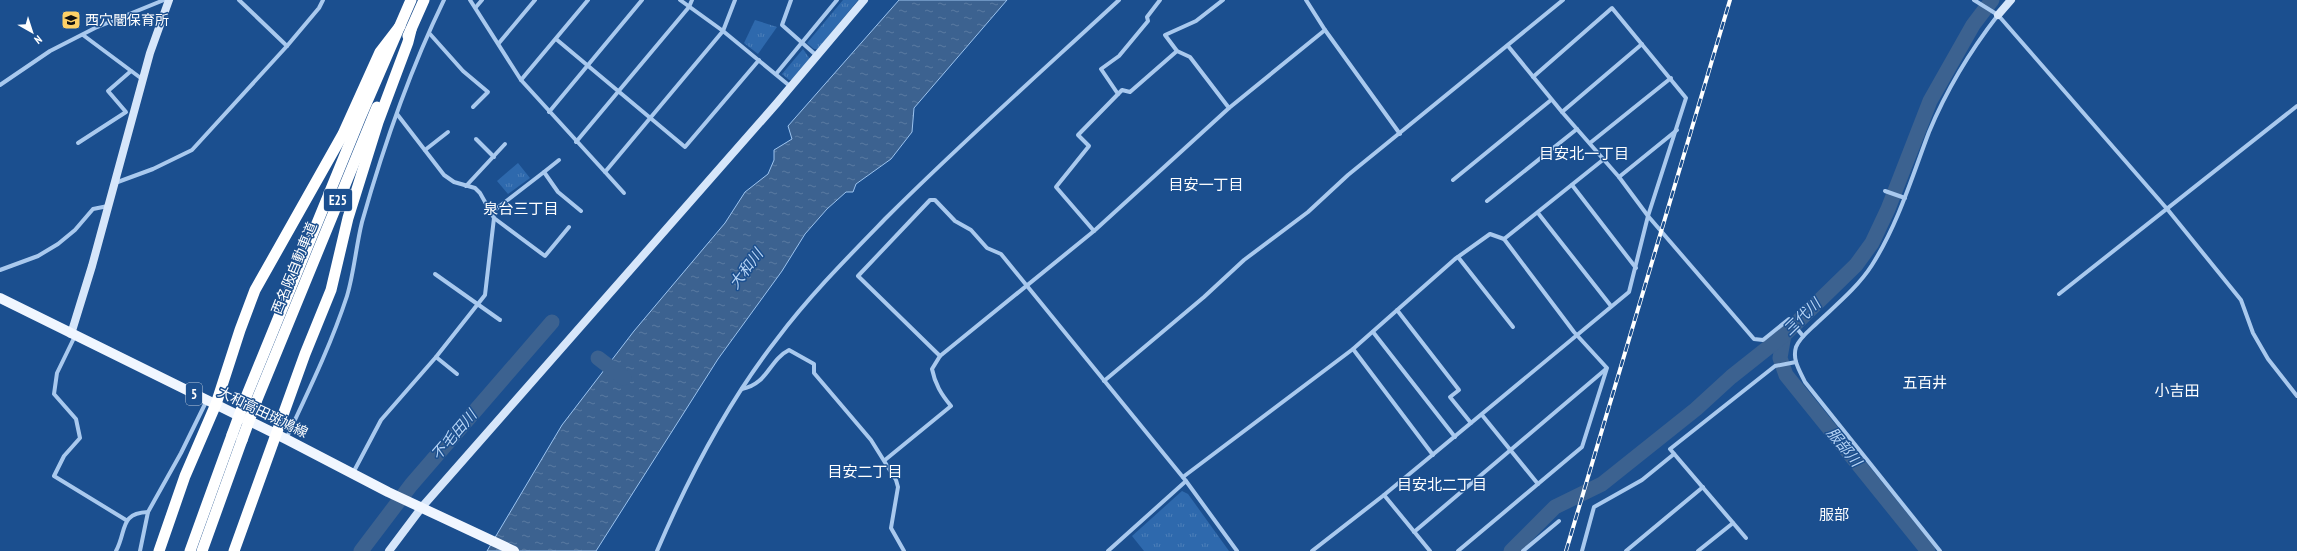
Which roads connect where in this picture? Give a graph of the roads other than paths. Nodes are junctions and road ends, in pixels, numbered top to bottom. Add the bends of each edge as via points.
1 (164, 0) edge
2 (169, 0) edge
3 (239, 0) edge
4 (323, 0) edge
5 (411, 0) edge
6 (424, 0) edge
7 (444, 0) edge
8 (470, 0) edge
9 (482, 0) edge
10 (535, 0) edge
11 (588, 0) edge
12 (642, 0) edge
13 (680, 0) edge
14 (692, 0) edge
15 (734, 0) edge
16 (791, 0) edge
17 (838, 0) edge
18 (864, 0) edge
19 (1119, 0) edge
20 (1160, 0) edge
21 (1223, 0) edge
22 (1306, 0) edge
23 (1563, 0) edge
24 (1974, 0) edge
25 (2011, 0) edge
26 (476, 7) junction
27 (689, 7) junction
28 (1996, 14) junction
29 (400, 26) junction
30 (411, 30) junction
31 (1325, 30) junction
32 (723, 31) junction
33 (430, 34) junction
34 (83, 35) junction
35 (556, 39) junction
36 (499, 43) junction
37 (802, 44) junction
38 (1642, 44) junction
39 (287, 46) junction
40 (1508, 46) junction
41 (1177, 52) junction
42 (817, 56) junction
43 (759, 60) junction
44 (587, 66) junction
45 (131, 71) junction
46 (776, 74) junction
47 (1533, 77) junction
48 (1671, 78) junction
49 (143, 80) junction
50 (520, 80) junction
51 (0, 86) edge
52 (791, 87) junction
53 (618, 92) junction
54 (1118, 94) junction
55 (1551, 100) junction
56 (2297, 106) edge
57 (473, 107) dead end
58 (1229, 108) junction
59 (549, 112) junction
60 (1562, 112) junction
61 (397, 114) junction
62 (650, 119) junction
63 (1577, 129) junction
64 (1677, 130) junction
65 (448, 132) dead end
66 (1400, 134) junction
67 (476, 139) dead end
68 (576, 142) junction
69 (78, 143) dead end
70 (1590, 143) junction
71 (505, 144) dead end
72 (425, 150) junction
73 (494, 156) junction
74 (1604, 159) junction
75 (559, 160) dead end
76 (544, 172) junction
77 (605, 172) junction
78 (1619, 177) junction
79 (1453, 180) dead end
80 (115, 183) junction
81 (1572, 185) junction
82 (466, 186) junction
83 (1886, 191) dead end
84 (624, 193) dead end
85 (1904, 198) junction
86 (1487, 201) dead end
87 (108, 206) junction
88 (2168, 210) junction
89 (580, 211) dead end
90 (492, 212) junction
91 (1538, 213) junction
92 (1648, 216) junction
93 (494, 218) junction
94 (569, 227) dead end
95 (1094, 231) junction
96 (1504, 239) junction
97 (1458, 257) junction
98 (1636, 268) junction
99 (0, 270) edge
100 (435, 274) dead end
101 (1027, 286) junction
102 (2059, 294) dead end
103 (0, 298) edge
104 (478, 304) junction
105 (1611, 306) junction
106 (1397, 310) junction
107 (500, 320) dead end
108 (1513, 327) dead end
109 (1373, 332) junction
110 (73, 335) junction
111 (1802, 335) junction
112 (1579, 336) junction
113 (1354, 349) junction
114 (940, 356) junction
115 (436, 357) junction
116 (1793, 362) junction
117 (1606, 369) junction
118 (457, 374) dead end
119 (1104, 381) junction
120 (742, 389) junction
121 (2297, 396) edge
122 (251, 400) junction
123 (211, 402) junction
124 (1482, 414) junction
125 (1471, 423) junction
126 (276, 434) junction
127 (236, 437) junction
128 (1455, 437) junction
129 (286, 439) junction
130 (1511, 451) junction
131 (1674, 454) junction
132 (1434, 455) junction
133 (885, 460) junction
134 (353, 474) junction
135 (1182, 477) junction
136 (1186, 481) junction
137 (1538, 484) junction
138 (1703, 487) junction
139 (1384, 495) junction
140 (422, 507) junction
141 (148, 512) junction
142 (126, 520) junction
143 (1559, 521) dead end
144 (1733, 522) junction
145 (1414, 532) junction
146 (1746, 538) dead end
147 (116, 551) edge
148 (140, 551) edge
149 (159, 551) edge
150 (190, 551) edge
151 (202, 551) edge
152 (234, 551) edge
153 (390, 551) edge
154 (514, 551) edge
155 (657, 551) edge
156 (904, 551) edge
157 (1108, 551) edge
158 (1237, 551) edge
159 (1312, 551) edge
160 (1430, 551) edge
161 (1458, 551) edge
162 (1523, 551) edge
163 (1582, 551) edge
164 (1626, 551) edge
165 (1698, 551) edge
166 (1940, 551) edge

1 - 34 street
2 - 49 street
3 - 39 street
4 - 39 street
5 - 29 highway, 西名阪自動車道 / E25
6 - 30 highway, 西名阪自動車道 / E25
7 - 33 street
8 - 26 street
9 - 26 street
10 - 36 street
11 - 35 street
12 - 44 street
13 - 27 street
14 - 27 street
15 - 32 street
16 - 37 street via 782,25
17 - 37 street
18 - 42 street
19 - 120 street via 1000,107 833,272 776,340
20 - 54 street via 1143,27 1119,56 1101,70
21 - 41 street via 1196,20 1165,35
22 - 31 street
23 - 40 street
24 - 28 street
25 - 28 street
26 - 36 street
27 - 32 street
27 - 53 street
28 - 85 street via 1955,80 1930,131
28 - 88 street
29 - 122 highway, 西名阪自動車道 / E25 via 323,207
29 - 123 highway via 380,52 343,134 255,290
30 - 122 highway, 西名阪自動車道 / E25
30 - 126 highway via 378,122 348,218 331,290
31 - 58 street
31 - 66 street
32 - 43 street
32 - 62 street
33 - 57 street via 463,71 488,92
33 - 61 street
34 - 45 street
34 - 51 street via 50,50
35 - 44 street
35 - 50 street
36 - 50 street
37 - 42 street
37 - 46 street
38 - 47 street via 1612,8
38 - 48 street
38 - 60 street
39 - 80 street via 192,150
40 - 47 street
40 - 66 street
41 - 54 street via 1130,92 1122,90
41 - 58 street via 1190,57
42 - 52 street
43 - 46 street
43 - 62 street via 685,147
44 - 53 street
44 - 59 street
45 - 49 street
45 - 69 street via 108,91 126,112
46 - 52 street
47 - 55 street
48 - 64 street via 1686,98
48 - 70 street
49 - 80 street
50 - 59 street
52 - 140 street
53 - 62 street
53 - 68 street
54 - 95 street via 1078,135 1089,146 1056,187
55 - 60 street
55 - 79 street
56 - 88 street
58 - 95 street
59 - 68 street
60 - 63 street
61 - 72 street
61 - 129 street via 362,223 348,294 339,322
62 - 77 street
63 - 70 street
63 - 86 street
64 - 78 street
64 - 92 street
65 - 72 street
66 - 119 street via 1348,175 1308,212 1244,260
67 - 73 street
68 - 77 street
70 - 74 street
71 - 73 street
72 - 82 street via 444,175
73 - 82 street
74 - 78 street
74 - 81 street
75 - 76 street
76 - 89 street via 558,192
76 - 90 street
77 - 84 street
78 - 92 street
80 - 87 street
81 - 91 street
81 - 98 street
82 - 90 street via 480,192
83 - 85 street
85 - 111 street via 1891,232 1872,266 1857,285
87 - 99 street via 93,210 75,230 38,256
87 - 110 street
88 - 102 street
88 - 121 street via 2241,300 2253,333 2268,359
90 - 93 street
91 - 96 street
91 - 105 street
92 - 98 street
92 - 111 street via 1754,339 1763,340 1788,319
93 - 94 street via 545,256
93 - 104 street via 485,295
95 - 101 street
96 - 97 street via 1490,234
96 - 112 street
97 - 106 street
97 - 108 street
98 - 105 street via 1629,292
100 - 104 street
101 - 114 street
101 - 114 street via 1001,254 988,248 971,230 955,221 935,200 930,200 858,276
101 - 119 street
103 - 110 main road, 大和高田斑鳩線 / 5
104 - 107 street
104 - 115 street
105 - 112 street
106 - 109 street
106 - 125 street via 1459,390 1450,397
109 - 113 street
109 - 128 street
110 - 123 main road, 大和高田斑鳩線 / 5
110 - 142 street via 56,373 54,394 76,418 80,438 64,456 54,476
111 - 116 street
112 - 117 street
112 - 124 street
113 - 132 street
113 - 135 street
114 - 133 street via 932,369 934,379 951,406
115 - 118 street
115 - 134 street via 381,420
116 - 131 street via 1775,366 1670,449
116 - 166 street via 1805,382
117 - 130 street
117 - 137 street via 1582,447
119 - 135 street
120 - 133 street via 760,381 782,353 789,350 814,364 814,373 854,418
120 - 155 street via 708,445
122 - 127 highway, 西名阪自動車道 / E25, bridge
123 - 126 main road, 大和高田斑鳩線 / 5
123 - 141 street
123 - 149 highway
124 - 125 street
124 - 130 street
125 - 128 street
126 - 129 main road, 大和高田斑鳩線 / 5
126 - 152 highway
127 - 150 highway, 西名阪自動車道 / E25
127 - 151 highway, 西名阪自動車道 / E25
128 - 132 street
129 - 134 main road, 大和高田斑鳩線 / 5
130 - 137 street
130 - 145 street
131 - 138 street
131 - 163 street via 1642,480 1594,507
132 - 139 street
133 - 156 street via 898,487 892,528
134 - 140 main road, 大和高田斑鳩線 / 5
135 - 136 street
136 - 157 street
136 - 158 street
137 - 161 street
138 - 144 street
138 - 164 street
139 - 145 street
139 - 159 street
140 - 153 street
140 - 154 main road, 大和高田斑鳩線 / 5
141 - 142 street via 137,512
141 - 148 street
142 - 147 street
143 - 162 street
144 - 146 street
144 - 165 street
145 - 160 street

